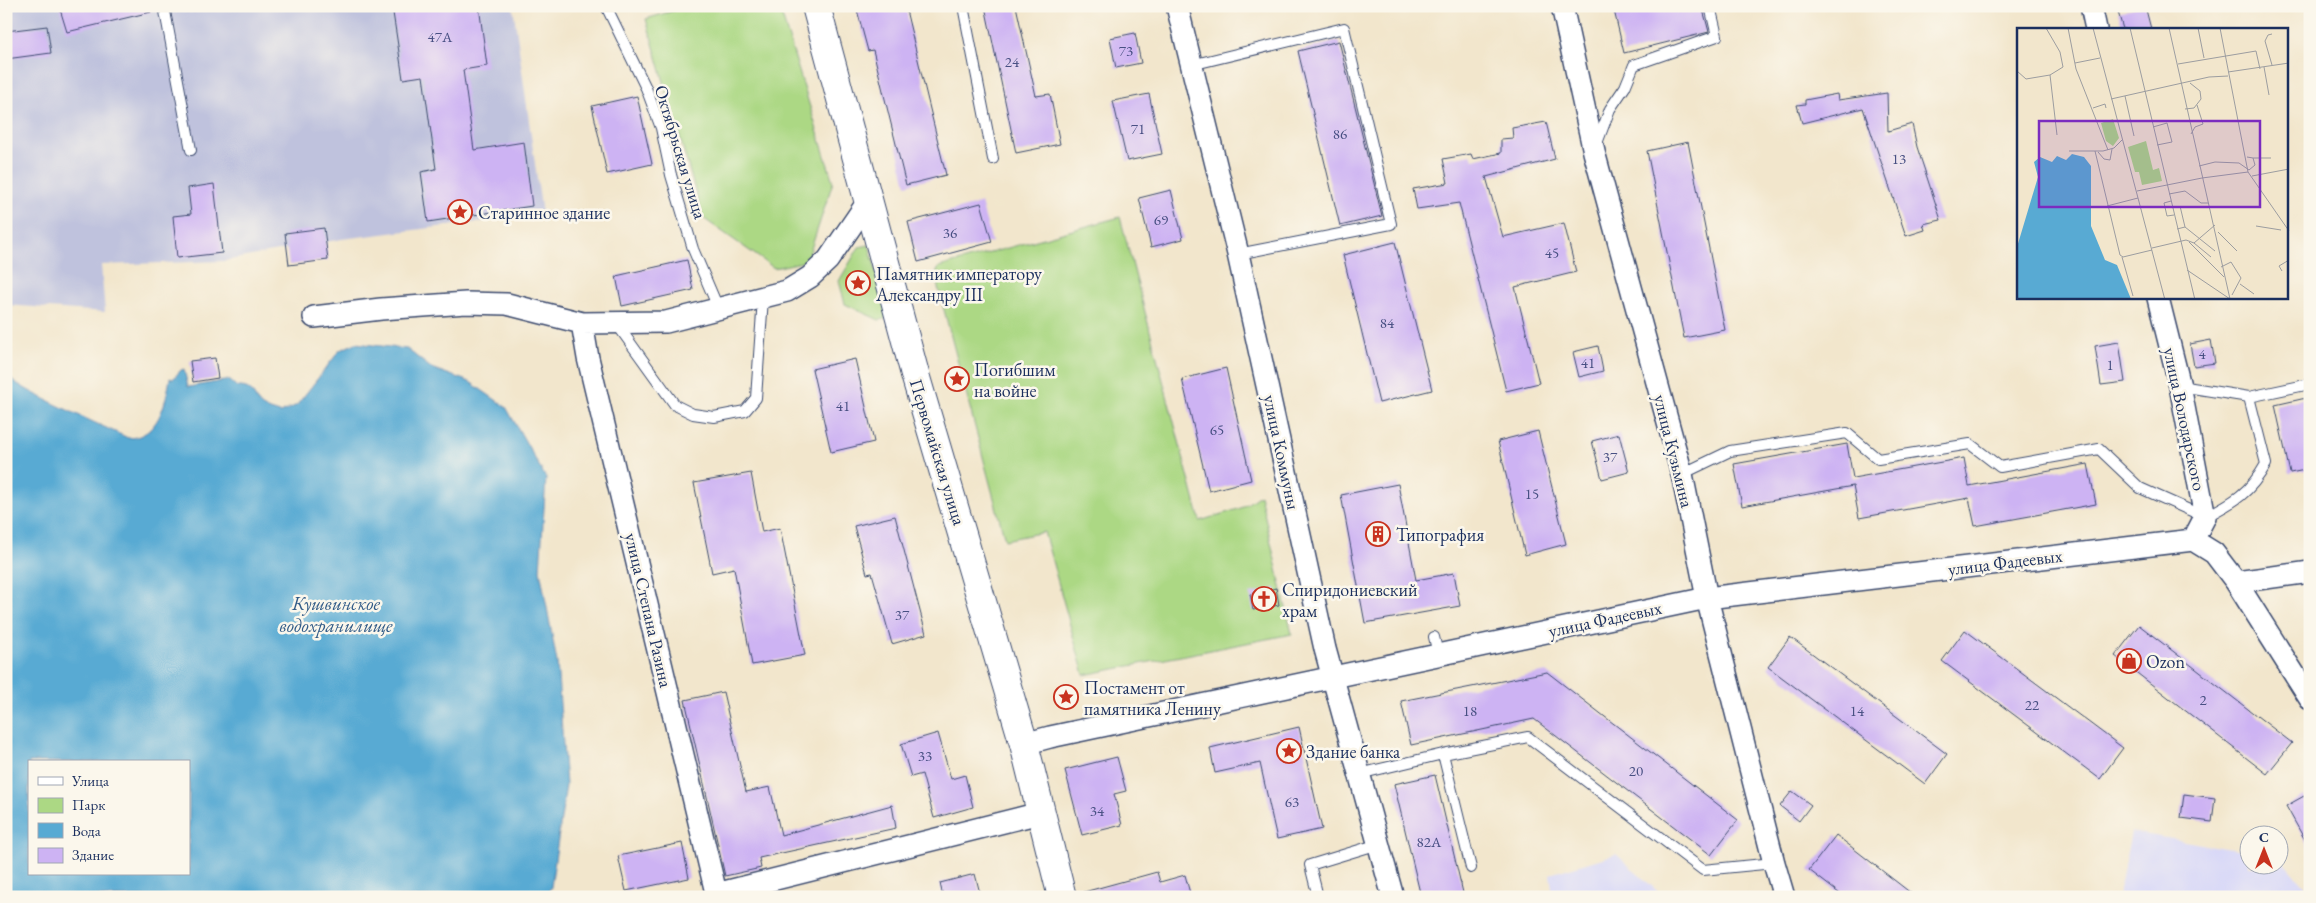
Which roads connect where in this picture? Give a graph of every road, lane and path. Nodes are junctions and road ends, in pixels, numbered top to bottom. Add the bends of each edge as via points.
1 (164, 6) edge
2 (606, 6) edge
3 (816, 6) edge
4 (963, 6) edge
5 (1177, 6) edge
6 (1562, 6) edge
7 (1710, 6) edge
8 (2091, 6) edge
9 (2096, 28) edge
10 (1191, 65) junction
11 (191, 150) dead end
12 (1594, 152) junction
13 (992, 159) dead end
14 (869, 200) junction
15 (1238, 254) junction
16 (763, 298) junction
17 (2158, 299) edge
18 (719, 310) junction
19 (314, 317) dead end
20 (582, 322) junction
21 (615, 322) junction
22 (2310, 384) edge
23 (2180, 386) junction
24 (2249, 397) junction
25 (1682, 474) junction
26 (2205, 517) junction
27 (2193, 540) junction
28 (2310, 572) edge
29 (2236, 582) junction
30 (1707, 598) junction
31 (1332, 676) junction
32 (2310, 699) edge
33 (1024, 744) junction
34 (1443, 754) junction
35 (1359, 774) junction
36 (1040, 813) junction
37 (1379, 844) junction
38 (1774, 863) junction
39 (1471, 868) dead end
40 (717, 895) edge
41 (1062, 897) edge
42 (1318, 897) edge
43 (1393, 897) edge
44 (1784, 897) edge

1 - 11 lane
2 - 18 lane, Октябрьская улица via 646,88 661,128 693,249
3 - 14 main road, Первомайская улица
4 - 13 lane
5 - 10 street, улица Коммуны
6 - 12 street, улица Кузьмина
7 - 12 lane via 1717,36 1634,65 1625,88 1610,109
8 - 9 street
10 - 15 street, улица Коммуны
10 - 15 lane via 1344,28 1391,224
12 - 25 street, улица Кузьмина
14 - 16 street via 828,260 810,277 787,291
14 - 33 main road, Первомайская улица via 916,378
15 - 31 street, улица Коммуны
16 - 18 street
16 - 21 lane via 756,398 744,411 714,417 693,414 676,404
17 - 23 street, улица Володарского
18 - 21 street via 666,322
19 - 20 street via 381,309 508,304
20 - 21 street
20 - 40 street, улица Степана Разина via 590,367
22 - 24 lane
23 - 24 lane
23 - 26 street, улица Володарского
24 - 26 lane via 2266,464 2257,479 2236,500
25 - 26 lane via 1730,451 1847,433 1878,458 1970,444 2000,467 2099,449 2140,488
25 - 30 street, улица Кузьмина
26 - 27 street
27 - 29 street via 2214,553
27 - 30 street, улица Фадеевых
28 - 29 street
29 - 32 street
30 - 31 street, улица Фадеевых via 1436,645
30 - 38 street, улица Кузьмина
31 - 33 street, улица Фадеевых
31 - 35 street, улица Коммуны
33 - 36 main road, Первомайская улица
34 - 35 lane
34 - 38 lane via 1528,737 1703,870
34 - 39 lane
35 - 37 street, улица Коммуны
36 - 40 street
36 - 41 main road, Первомайская улица
37 - 42 lane via 1310,864
37 - 43 street, улица Коммуны
38 - 44 street, улица Кузьмина

